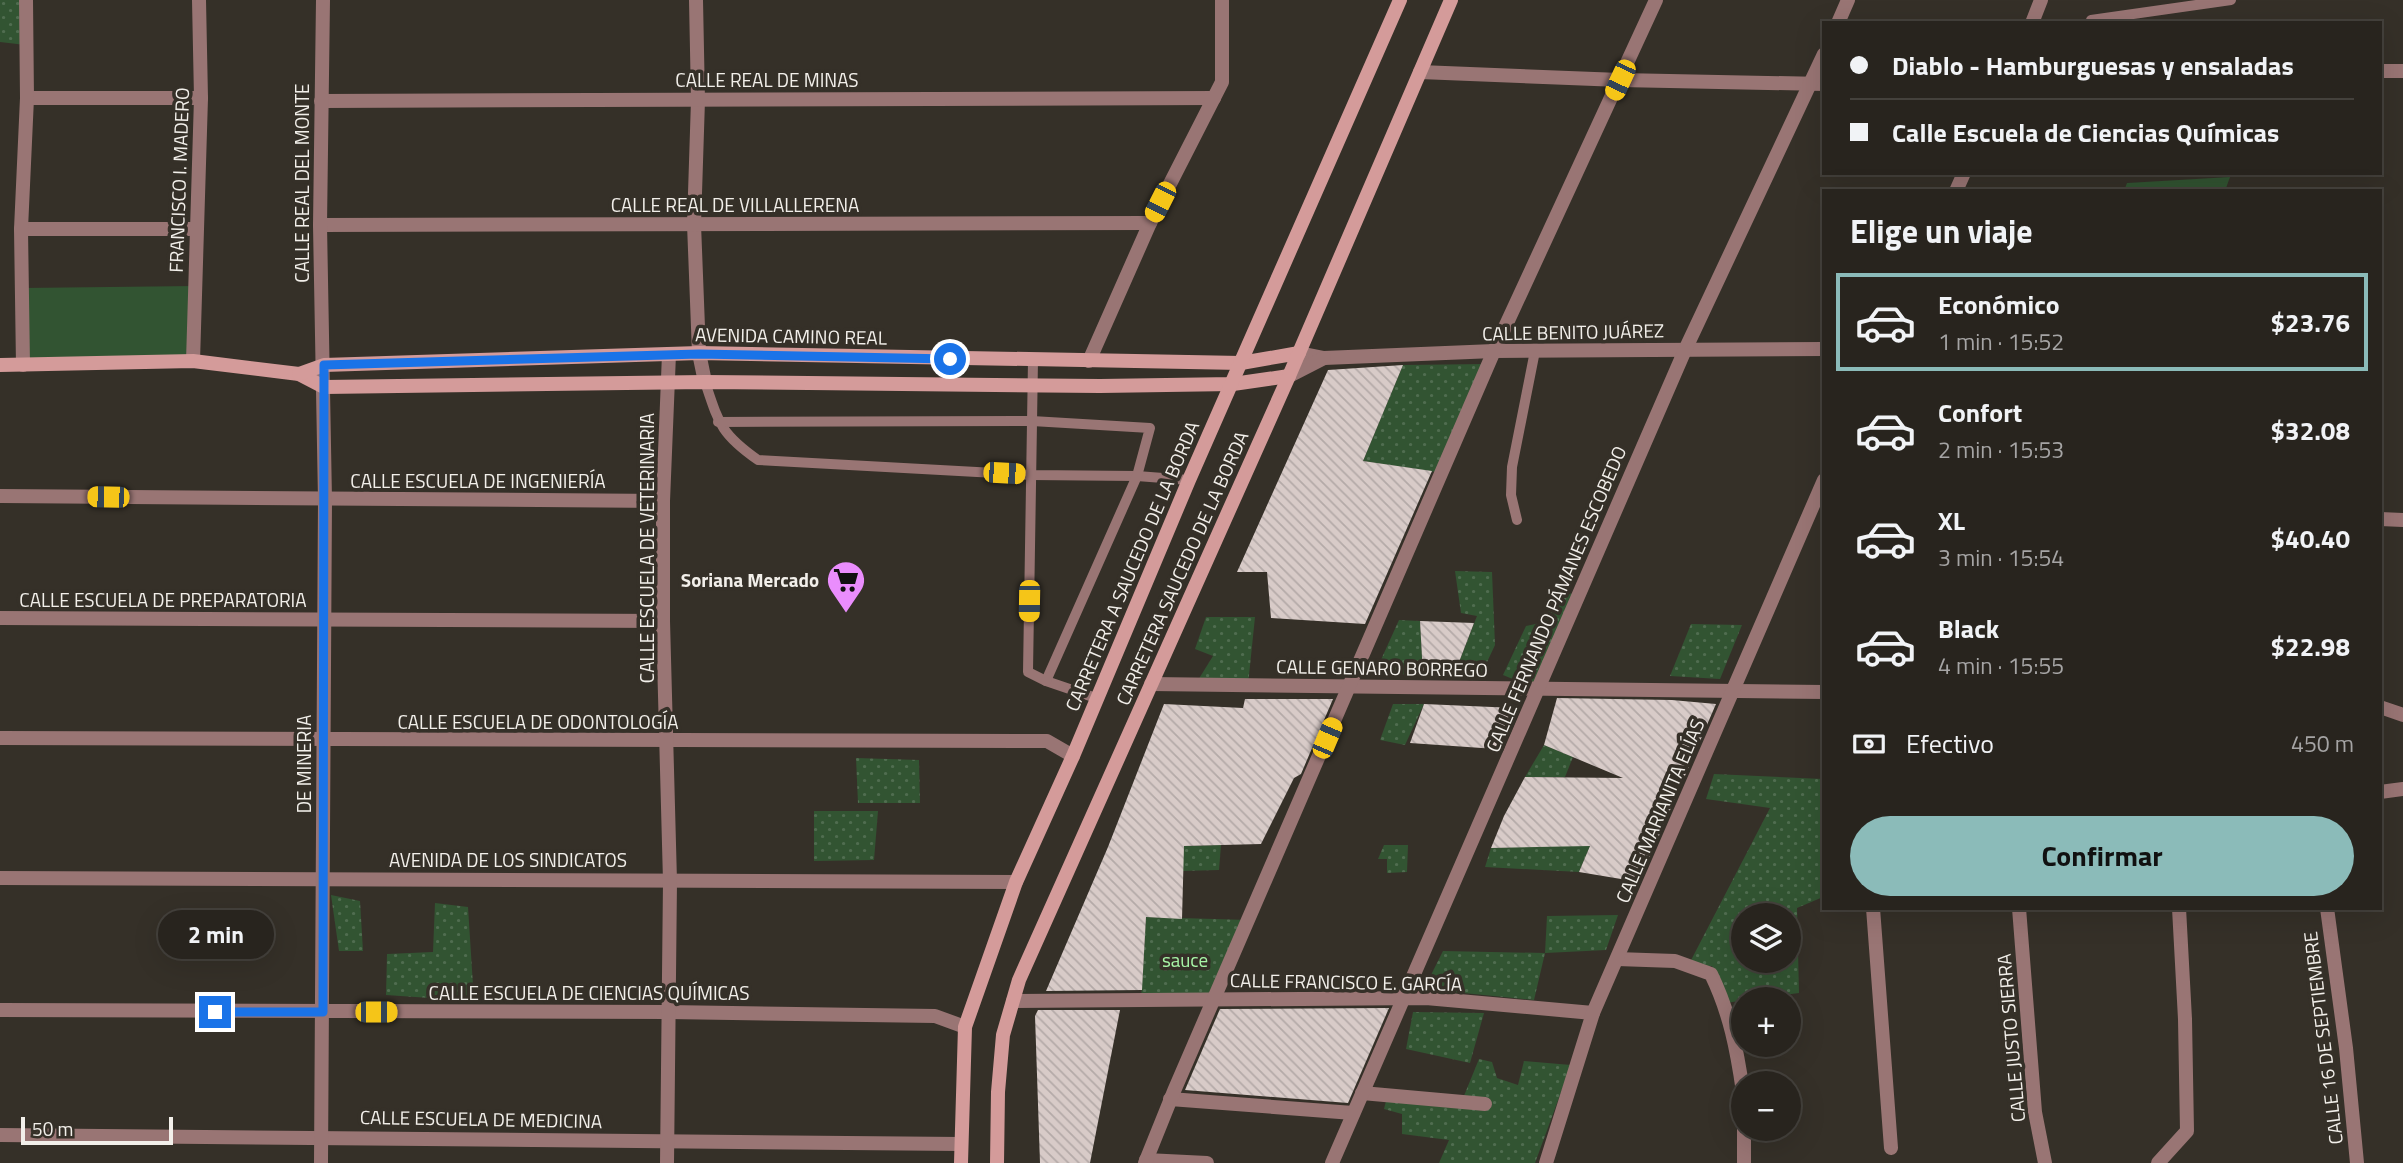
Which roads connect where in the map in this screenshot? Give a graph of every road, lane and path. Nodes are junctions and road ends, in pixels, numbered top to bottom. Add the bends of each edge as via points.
1 (26, 0) edge
2 (200, 0) edge
3 (323, 0) edge
4 (696, 0) edge
5 (1222, 0) edge
6 (1400, 0) edge
7 (1451, 0) edge
8 (1656, 0) edge
9 (1848, 0) edge
10 (2041, 0) edge
11 (2231, 0) edge
12 (2091, 20) dead end
13 (1839, 21) edge
14 (2033, 21) edge
15 (1822, 62) edge
16 (2382, 71) edge
17 (2403, 71) edge
18 (1420, 72) junction
19 (1620, 80) junction
20 (1816, 84) edge
21 (27, 98) junction
22 (201, 98) junction
23 (1214, 98) junction
24 (698, 100) junction
25 (321, 101) junction
26 (1150, 223) junction
27 (694, 224) junction
28 (320, 225) junction
29 (21, 229) junction
30 (196, 229) junction
31 (1822, 349) edge
32 (1685, 350) junction
33 (1494, 351) junction
34 (1535, 351) junction
35 (1299, 352) junction
36 (669, 354) junction
37 (699, 354) junction
38 (1324, 358) junction
39 (1033, 360) junction
40 (193, 361) junction
41 (1089, 361) junction
42 (1241, 363) junction
43 (0, 365) edge
44 (23, 365) junction
45 (324, 365) junction
46 (299, 374) junction
47 (1289, 376) junction
48 (705, 382) junction
49 (668, 383) junction
50 (1233, 383) junction
51 (1033, 384) junction
52 (324, 387) junction
53 (1032, 421) junction
54 (718, 422) junction
55 (1031, 475) junction
56 (1137, 476) junction
57 (1189, 480) junction
58 (1822, 485) edge
59 (0, 496) edge
60 (325, 500) junction
61 (663, 501) junction
62 (2382, 519) edge
63 (1517, 520) dead end
64 (2403, 520) edge
65 (0, 618) edge
66 (324, 620) junction
67 (663, 621) junction
68 (1046, 681) junction
69 (1151, 684) junction
70 (1349, 687) junction
71 (1537, 689) junction
72 (1732, 691) junction
73 (1822, 692) edge
74 (1096, 698) junction
75 (2382, 708) edge
76 (2403, 715) edge
77 (0, 738) edge
78 (324, 740) junction
79 (667, 742) junction
80 (1073, 756) junction
81 (2403, 789) edge
82 (2382, 792) edge
83 (0, 878) edge
84 (322, 879) junction
85 (670, 881) junction
86 (1016, 882) junction
87 (1873, 910) edge
88 (2019, 910) edge
89 (2179, 910) edge
90 (2327, 910) edge
91 (1617, 959) junction
92 (1403, 999) junction
93 (1213, 1000) junction
94 (1013, 1001) junction
95 (0, 1010) edge
96 (323, 1012) junction
97 (668, 1012) junction
98 (1593, 1013) junction
99 (965, 1027) junction
100 (1740, 1071) edge
101 (1362, 1093) junction
102 (1170, 1099) junction
103 (1485, 1104) dead end
104 (1353, 1113) junction
105 (0, 1135) edge
106 (321, 1136) junction
107 (667, 1140) junction
108 (1744, 1141) edge
109 (961, 1144) junction
110 (1891, 1147) dead end
111 (1145, 1161) edge
112 (321, 1163) edge
113 (667, 1163) edge
114 (961, 1163) edge
115 (997, 1163) edge
116 (1208, 1163) edge
117 (1332, 1163) edge
118 (1546, 1163) edge
119 (1744, 1163) edge
120 (2045, 1163) edge
121 (2158, 1163) edge
122 (2357, 1163) edge

1 - 21 street
2 - 22 street, FRANCISCO I. MADERO
3 - 25 street, CALLE REAL DEL MONTE
4 - 24 street
5 - 23 street via 1222,82
6 - 42 street, CARRETERA A SAUCEDO DE LA BORDA
7 - 18 street, CARRETERA SAUCEDO DE LA BORDA
8 - 19 street
9 - 13 street
10 - 14 street
11 - 12 lane
15 - 20 street, CALLE FERNANDO PÁMANES ESCOBEDO
16 - 17 street
18 - 19 street
18 - 35 street, CARRETERA SAUCEDO DE LA BORDA
19 - 20 street
19 - 33 street
20 - 32 street, CALLE FERNANDO PÁMANES ESCOBEDO
21 - 22 street
21 - 29 street
22 - 30 street, FRANCISCO I. MADERO
23 - 24 street, CALLE REAL DE MINAS
23 - 26 street
24 - 25 street, CALLE REAL DE MINAS
24 - 27 street
25 - 28 street, CALLE REAL DEL MONTE
26 - 27 street, CALLE REAL DE VILLALLERENA
26 - 41 street
27 - 28 street, CALLE REAL DE VILLALLERENA
27 - 37 street
28 - 45 street, CALLE REAL DEL MONTE
29 - 30 street
29 - 44 street
30 - 40 street, FRANCISCO I. MADERO
31 - 32 street, CALLE BENITO JUÁREZ
32 - 34 street, CALLE BENITO JUÁREZ
32 - 71 street, CALLE FERNANDO PÁMANES ESCOBEDO
33 - 34 street, CALLE BENITO JUÁREZ
33 - 38 street, CALLE BENITO JUÁREZ
33 - 70 street
34 - 63 lane via 1512,467 1511,495
35 - 38 street, CALLE BENITO JUÁREZ
35 - 42 street, AVENIDA CAMINO REAL
35 - 47 street, CARRETERA SAUCEDO DE LA BORDA
36 - 37 street, AVENIDA CAMINO REAL
36 - 45 street, AVENIDA CAMINO REAL
36 - 49 street, CALLE ESCUELA DE VETERINARIA
37 - 39 street, AVENIDA CAMINO REAL
37 - 48 street
38 - 47 street, CALLE BENITO JUÁREZ
39 - 41 street, AVENIDA CAMINO REAL
39 - 51 lane
40 - 44 street, AVENIDA CAMINO REAL
40 - 46 street, AVENIDA CAMINO REAL
41 - 42 street, AVENIDA CAMINO REAL
42 - 50 street, CARRETERA A SAUCEDO DE LA BORDA
43 - 44 street, AVENIDA CAMINO REAL
45 - 46 street, AVENIDA CAMINO REAL
45 - 52 street, DE MINERIA
46 - 52 street, AVENIDA CAMINO REAL
47 - 50 street, AVENIDA CAMINO REAL
47 - 69 street, CARRETERA SAUCEDO DE LA BORDA
48 - 49 street, AVENIDA CAMINO REAL
48 - 51 street, AVENIDA CAMINO REAL
48 - 54 lane
49 - 52 street, AVENIDA CAMINO REAL
49 - 61 street, CALLE ESCUELA DE VETERINARIA
50 - 51 street, AVENIDA CAMINO REAL
50 - 57 street, CARRETERA A SAUCEDO DE LA BORDA
51 - 53 lane
52 - 60 street, DE MINERIA
53 - 54 lane
53 - 55 lane
53 - 56 lane via 1150,428
54 - 55 lane via 735,444 758,460
55 - 56 lane
55 - 68 lane via 1028,673
56 - 57 lane
56 - 68 lane
57 - 74 street, CARRETERA A SAUCEDO DE LA BORDA
58 - 72 street, CALLE MARIANITA ELÍAS
59 - 60 street, CALLE ESCUELA DE INGENIERÍA
60 - 61 street, CALLE ESCUELA DE INGENIERÍA
60 - 66 street, DE MINERIA
61 - 67 street, CALLE ESCUELA DE VETERINARIA
62 - 64 street
65 - 66 street, CALLE ESCUELA DE PREPARATORIA
66 - 67 street, CALLE ESCUELA DE PREPARATORIA
66 - 78 street, DE MINERIA
67 - 79 street, CALLE ESCUELA DE VETERINARIA
68 - 74 lane
69 - 70 street, CALLE GENARO BORREGO
69 - 94 street, CARRETERA SAUCEDO DE LA BORDA
70 - 71 street, CALLE GENARO BORREGO
70 - 93 street
71 - 72 street, CALLE GENARO BORREGO
71 - 92 street, CALLE FERNANDO PÁMANES ESCOBEDO
72 - 73 street, CALLE GENARO BORREGO
72 - 91 street, CALLE MARIANITA ELÍAS
74 - 80 street, CARRETERA A SAUCEDO DE LA BORDA
75 - 76 street
77 - 78 street, CALLE ESCUELA DE ODONTOLOGÍA
78 - 79 street, CALLE ESCUELA DE ODONTOLOGÍA
78 - 84 street, DE MINERIA
79 - 80 street, CALLE ESCUELA DE ODONTOLOGÍA via 1047,741
79 - 85 street, CALLE ESCUELA DE VETERINARIA
80 - 86 street, CARRETERA A SAUCEDO DE LA BORDA
81 - 82 street
83 - 84 street, AVENIDA DE LOS SINDICATOS
84 - 85 street, AVENIDA DE LOS SINDICATOS
84 - 96 street, DE MINERIA
85 - 86 street, AVENIDA DE LOS SINDICATOS
85 - 97 street, CALLE ESCUELA DE VETERINARIA
86 - 99 street, CARRETERA A SAUCEDO DE LA BORDA
87 - 110 street
88 - 120 street, CALLE JUSTO SIERRA via 2035,1112
89 - 121 street via 2187,1131
90 - 122 street, CALLE 16 DE SEPTIEMBRE
91 - 98 street, CALLE MARIANITA ELÍAS
91 - 100 street via 1675,961 1711,974 1725,1003
92 - 93 street, CALLE FRANCISCO E. GARCÍA
92 - 98 street, CALLE FRANCISCO E. GARCÍA
92 - 101 street, CALLE FERNANDO PÁMANES ESCOBEDO
93 - 94 street, CALLE FRANCISCO E. GARCÍA
93 - 102 street
94 - 115 street, CARRETERA SAUCEDO DE LA BORDA via 1003,1035
95 - 96 street, CALLE ESCUELA DE CIENCIAS QUÍMICAS
96 - 97 street, CALLE ESCUELA DE CIENCIAS QUÍMICAS
96 - 106 street, DE MINERIA
97 - 99 street, CALLE ESCUELA DE CIENCIAS QUÍMICAS via 935,1016
97 - 107 street, CALLE ESCUELA DE VETERINARIA
98 - 118 street, CALLE MARIANITA ELÍAS
99 - 109 street, CARRETERA A SAUCEDO DE LA BORDA
101 - 103 street
101 - 104 street, CALLE FERNANDO PÁMANES ESCOBEDO
102 - 104 street
102 - 111 street
104 - 117 street, CALLE FERNANDO PÁMANES ESCOBEDO
105 - 106 street, CALLE ESCUELA DE MEDICINA
106 - 107 street, CALLE ESCUELA DE MEDICINA
106 - 112 street, DE MINERIA
107 - 109 street, CALLE ESCUELA DE MEDICINA
107 - 113 street, CALLE ESCUELA DE VETERINARIA
108 - 119 street
109 - 114 street, CARRETERA A SAUCEDO DE LA BORDA
111 - 116 street

